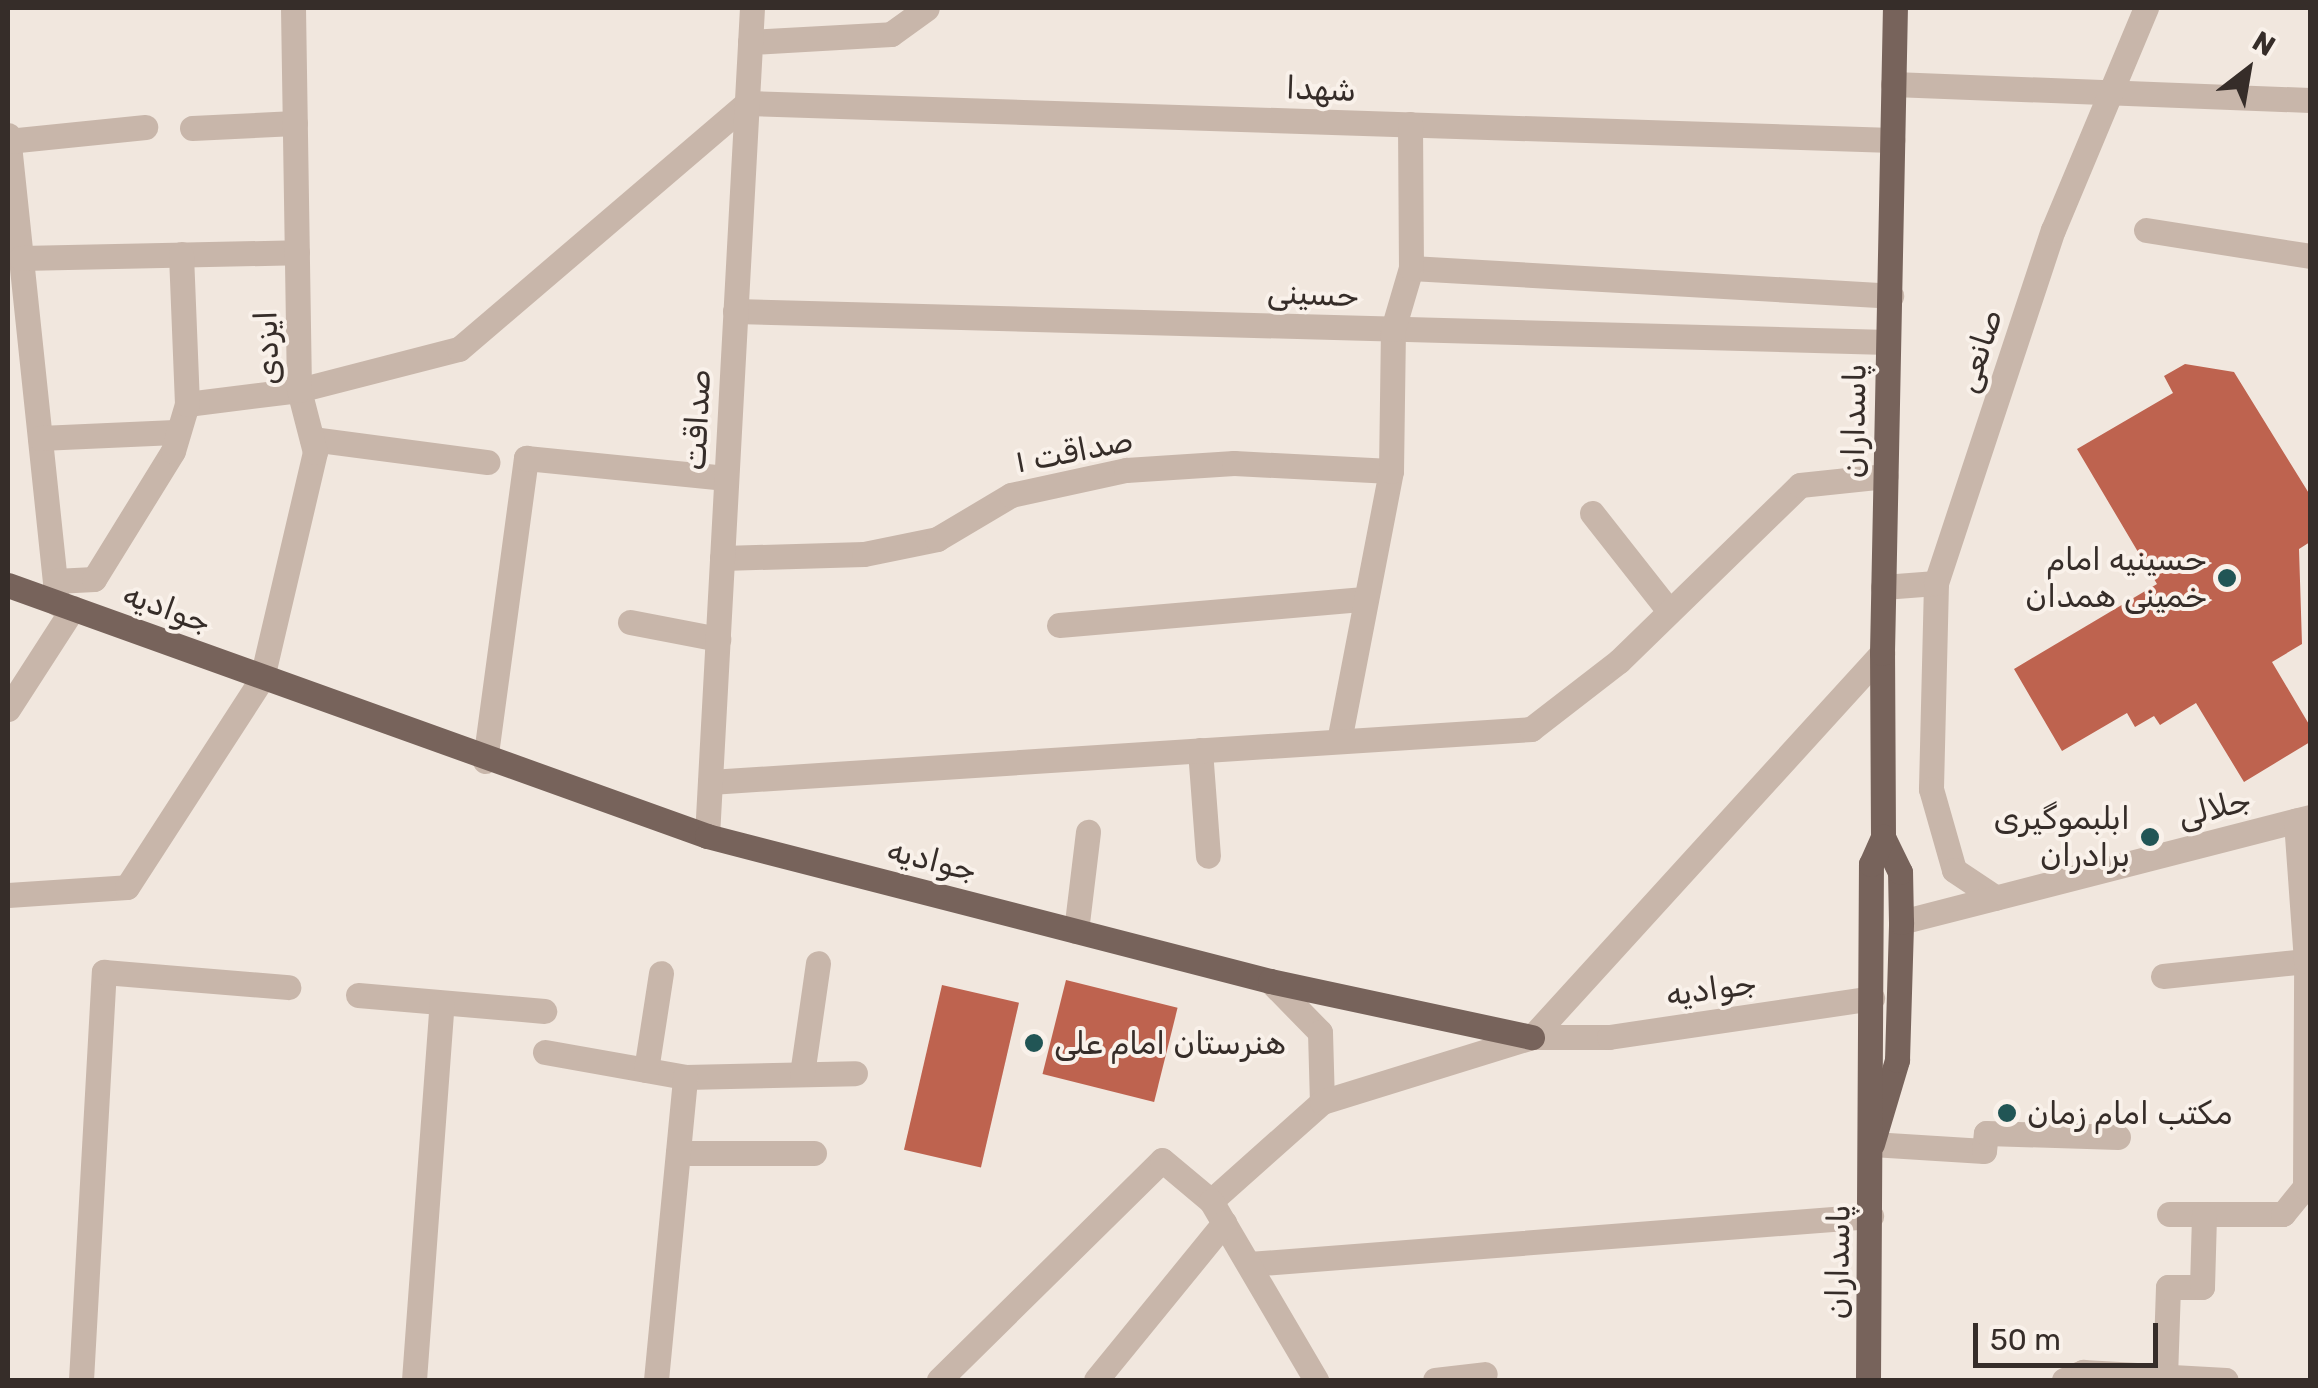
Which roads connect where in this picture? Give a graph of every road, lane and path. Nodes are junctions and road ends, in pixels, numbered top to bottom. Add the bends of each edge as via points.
1 (294, 8) edge
2 (752, 8) edge
3 (926, 8) edge
4 (1895, 8) edge
5 (2146, 8) edge
6 (750, 42) junction
7 (1893, 84) junction
8 (2110, 94) junction
9 (2310, 100) edge
10 (747, 103) junction
11 (295, 123) junction
12 (1410, 124) junction
13 (145, 128) dead end
14 (192, 128) dead end
15 (8, 139) edge
16 (1892, 140) junction
17 (2146, 230) dead end
18 (296, 252) junction
19 (181, 254) junction
20 (2310, 256) edge
21 (20, 258) junction
22 (1411, 268) junction
23 (1891, 296) junction
24 (16, 299) edge
25 (736, 311) junction
26 (1393, 329) junction
27 (1888, 342) junction
28 (299, 390) junction
29 (187, 404) junction
30 (175, 432) junction
31 (40, 438) junction
32 (312, 439) junction
33 (487, 462) dead end
34 (1390, 470) junction
35 (1886, 476) junction
36 (726, 478) junction
37 (1592, 513) dead end
38 (722, 558) junction
39 (1936, 583) junction
40 (8, 586) edge
41 (1883, 587) junction
42 (61, 597) junction
43 (1364, 599) junction
44 (1669, 610) junction
45 (630, 622) dead end
46 (1059, 625) dead end
47 (718, 639) junction
48 (1882, 653) junction
49 (262, 678) junction
50 (8, 709) edge
51 (1339, 740) junction
52 (1200, 750) junction
53 (485, 761) junction
54 (710, 782) junction
55 (2303, 819) edge
56 (1088, 832) dead end
57 (707, 836) junction
58 (1884, 837) junction
59 (1208, 856) dead end
60 (8, 894) edge
61 (1996, 898) junction
62 (1901, 922) junction
63 (1076, 931) junction
64 (2306, 960) junction
65 (818, 963) dead end
66 (661, 973) dead end
67 (2163, 976) dead end
68 (1270, 981) junction
69 (288, 986) dead end
70 (358, 996) dead end
71 (1872, 998) junction
72 (442, 1002) junction
73 (544, 1011) dead end
74 (1532, 1036) junction
75 (545, 1052) dead end
76 (646, 1070) junction
77 (855, 1073) dead end
78 (802, 1074) junction
79 (685, 1076) junction
80 (1322, 1102) junction
81 (2118, 1137) dead end
82 (1872, 1144) junction
83 (678, 1153) junction
84 (814, 1153) dead end
85 (2308, 1187) edge
86 (1218, 1212) junction
87 (2170, 1214) dead end
88 (2204, 1214) junction
89 (1871, 1216) junction
90 (1249, 1264) junction
91 (1485, 1374) dead end
92 (2165, 1377) junction
93 (81, 1380) edge
94 (414, 1380) edge
95 (656, 1380) edge
96 (939, 1380) edge
97 (1096, 1380) edge
98 (1316, 1380) edge
99 (1435, 1380) edge
100 (1868, 1380) edge
101 (2064, 1380) edge
102 (2226, 1380) edge

1 - 11 street, ایزدی
2 - 6 street, صداقت
3 - 6 street via 891,34
4 - 7 main road, پاسداران
5 - 8 street, صانعی
6 - 10 street, صداقت
7 - 8 street
7 - 16 main road, پاسداران
8 - 9 street
8 - 39 street, صانعی via 2053,230
10 - 12 street, شهدا
10 - 25 street, صداقت
10 - 28 street via 459,349
11 - 14 street
11 - 18 street, ایزدی
12 - 16 street, شهدا
12 - 22 street
13 - 15 street
15 - 21 street
16 - 23 main road, پاسداران
17 - 20 street
18 - 19 street
18 - 28 street, ایزدی
19 - 21 street
19 - 29 street
21 - 24 street
22 - 23 street
22 - 26 street
23 - 27 main road, پاسداران
24 - 31 street
25 - 26 street, حسینی
25 - 36 street, صداقت
26 - 27 street, حسینی
26 - 34 street
27 - 35 main road, پاسداران
28 - 29 street
28 - 32 street, ایزدی
29 - 30 street
30 - 31 street
30 - 42 street via 173,451 94,579
31 - 42 street
32 - 33 street
32 - 49 street, ایزدی via 315,452
34 - 38 street, صداقت ۱ via 1234,463 1126,470 1010,495 937,539 864,554
34 - 43 street
35 - 41 main road, پاسداران
35 - 44 street via 1800,485
36 - 38 street, صداقت
36 - 53 street via 526,458
37 - 44 street
38 - 47 street, صداقت
39 - 41 street
39 - 61 street, صانعی via 1931,789 1954,870
40 - 42 main road, جوادیه
41 - 48 main road, پاسداران
42 - 49 main road, جوادیه
42 - 50 street
43 - 46 street
43 - 51 street
44 - 51 street via 1619,661 1531,730
45 - 47 street
47 - 54 street, صداقت
48 - 58 main road, پاسداران
48 - 74 street
49 - 53 main road, جوادیه
49 - 60 street, ایزدی via 127,887
51 - 52 street
52 - 54 street
52 - 59 street
53 - 57 main road, جوادیه
54 - 57 street, صداقت
55 - 61 street, جلالی
55 - 64 street
56 - 63 street
57 - 63 main road, جوادیه
58 - 62 main road, پاسداران via 1900,872
58 - 71 main road, پاسداران via 1871,864
61 - 62 street, جلالی
62 - 82 main road, پاسداران via 1897,1060
63 - 68 main road, جوادیه
64 - 67 street
64 - 85 street
65 - 78 street
66 - 76 street
68 - 74 main road, جوادیه
68 - 80 street via 1320,1032
69 - 93 street via 104,972
70 - 72 street
71 - 74 street, جوادیه via 1609,1037
71 - 82 main road, پاسداران
72 - 73 street
72 - 94 street
74 - 80 street
75 - 76 street
76 - 79 street
77 - 78 street
78 - 79 street
79 - 83 street
80 - 86 street
81 - 82 street via 1986,1132 1984,1152
82 - 89 main road, پاسداران
83 - 84 street
83 - 95 street
85 - 88 street via 2283,1214
86 - 90 street
86 - 96 street via 1162,1160
86 - 97 street
87 - 88 street
88 - 92 street via 2202,1287 2168,1287
89 - 90 street
89 - 100 main road, پاسداران
90 - 98 street
91 - 99 street
92 - 101 street via 2082,1372
92 - 102 street

